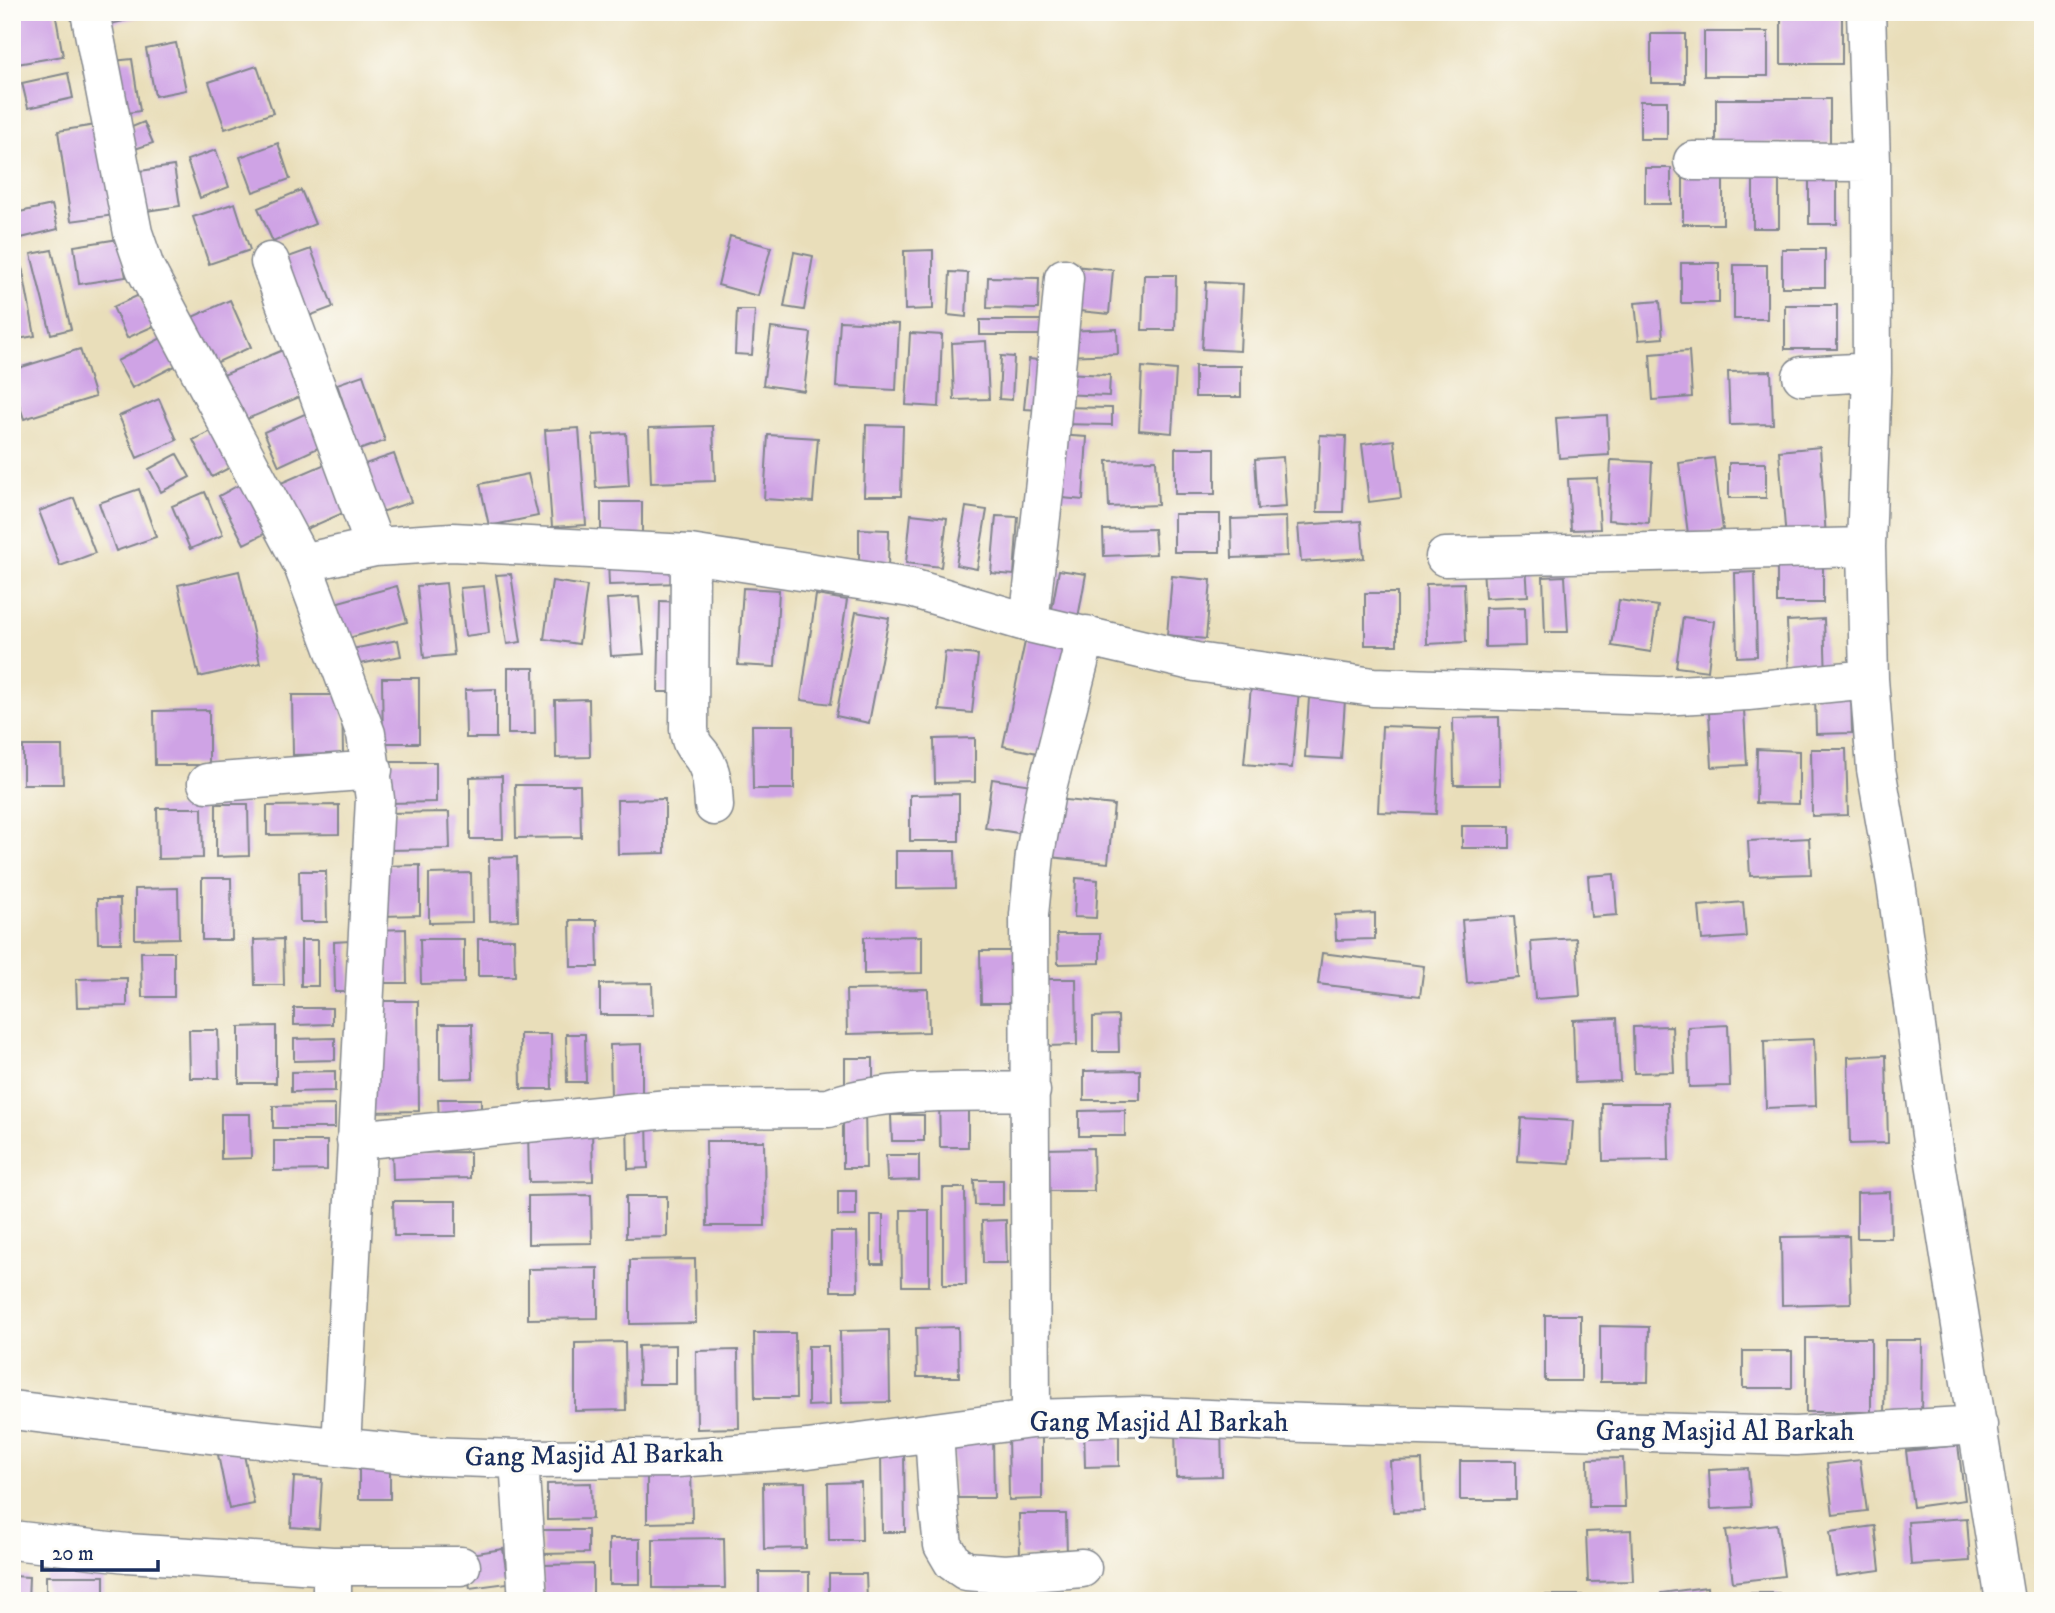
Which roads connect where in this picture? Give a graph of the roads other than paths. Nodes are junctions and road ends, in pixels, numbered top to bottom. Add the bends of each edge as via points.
1 (90, 12) edge
2 (1866, 12) edge
3 (1693, 161) dead end
4 (1871, 162) junction
5 (270, 262) dead end
6 (1064, 278) dead end
7 (1872, 372) junction
8 (1802, 376) dead end
9 (375, 547) junction
10 (1866, 547) junction
11 (690, 554) junction
12 (1445, 557) dead end
13 (302, 563) junction
14 (1030, 623) junction
15 (1086, 635) junction
16 (1869, 679) junction
17 (373, 770) junction
18 (207, 783) dead end
19 (714, 806) dead end
20 (1031, 1091) junction
21 (356, 1140) junction
22 (12, 1410) edge
23 (1031, 1419) junction
24 (1978, 1425) junction
25 (934, 1433) junction
26 (341, 1447) junction
27 (519, 1459) junction
28 (12, 1541) edge
29 (461, 1566) dead end
30 (1082, 1568) dead end
31 (332, 1583) edge
32 (1005, 1587) edge
33 (528, 1601) edge
34 (2005, 1601) edge

1 - 13 street via 133,233 145,268
2 - 4 street
3 - 4 street
4 - 7 street
5 - 9 street
6 - 14 street
7 - 8 street
7 - 10 street
9 - 11 street via 452,542
9 - 13 street
10 - 12 street
10 - 16 street
11 - 14 street via 911,588
11 - 19 street via 689,729 694,749 709,767
13 - 17 street via 366,734
14 - 15 street
15 - 16 street via 1196,662 1373,687 1660,696
15 - 20 street via 1035,854 1030,915
16 - 24 street via 1876,769
17 - 18 street
17 - 21 street
20 - 21 street via 910,1094 846,1101 829,1108 668,1109
20 - 23 street
21 - 26 street
22 - 26 street, Gang Masjid Al Barkah
23 - 24 street, Gang Masjid Al Barkah via 1140,1416 1796,1436
23 - 25 street, Gang Masjid Al Barkah
24 - 34 street
25 - 27 street, Gang Masjid Al Barkah via 808,1449 676,1458
25 - 32 street via 943,1545 953,1562 966,1571
26 - 27 street, Gang Masjid Al Barkah
27 - 33 street
28 - 31 street
29 - 31 street
30 - 32 street

